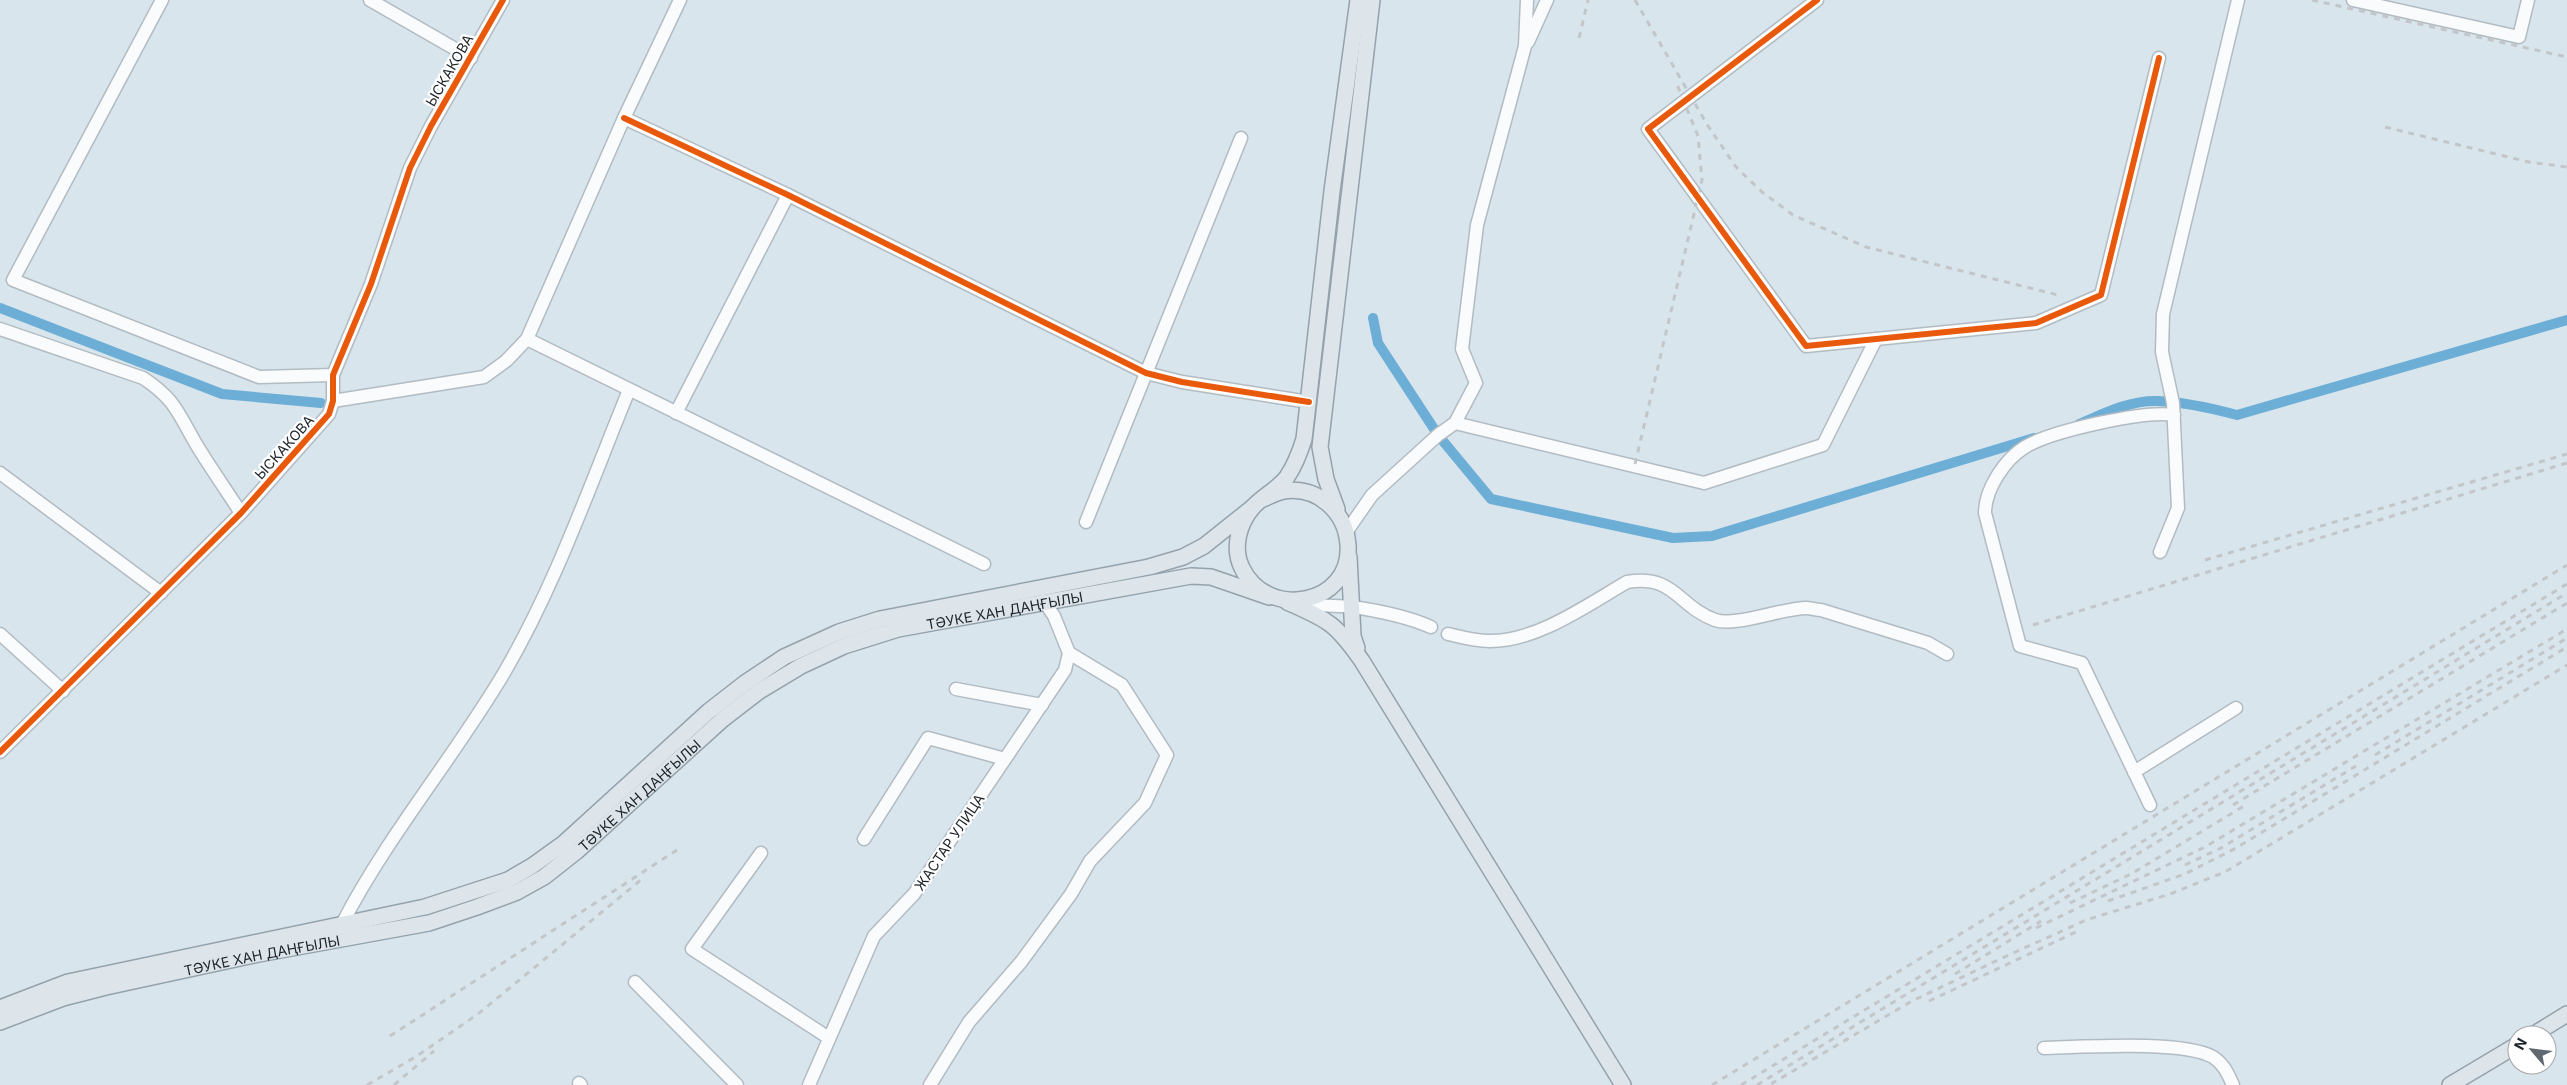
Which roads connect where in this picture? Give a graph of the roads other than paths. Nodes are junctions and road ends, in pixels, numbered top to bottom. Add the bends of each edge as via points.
1 (162, 0) edge
2 (370, 0) edge
3 (503, 0) edge
4 (680, 0) edge
5 (1358, 0) edge
6 (1372, 0) edge
7 (1528, 0) edge
8 (1547, 0) edge
9 (1817, 0) edge
10 (2238, 0) edge
11 (2353, 0) edge
12 (2528, 0) edge
13 (1523, 54) junction
14 (471, 58) junction
15 (2159, 58) dead end
16 (624, 118) junction
17 (1241, 138) dead end
18 (788, 195) junction
19 (0, 329) edge
20 (527, 339) junction
21 (1876, 339) junction
22 (1146, 373) junction
23 (333, 375) junction
24 (629, 390) junction
25 (333, 401) junction
26 (1309, 402) junction
27 (676, 413) junction
28 (2174, 415) junction
29 (1455, 423) junction
30 (0, 473) edge
31 (1258, 503) junction
32 (241, 513) junction
33 (1340, 517) junction
34 (1086, 522) dead end
35 (1347, 531) junction
36 (1348, 548) junction
37 (2160, 552) dead end
38 (984, 564) dead end
39 (1149, 567) junction
40 (1152, 583) junction
41 (161, 593) junction
42 (1283, 599) junction
43 (1044, 602) junction
44 (1352, 607) junction
45 (1431, 627) dead end
46 (0, 634) edge
47 (1448, 634) dead end
48 (1069, 653) junction
49 (1946, 654) dead end
50 (1362, 661) junction
51 (956, 689) dead end
52 (63, 691) junction
53 (1042, 705) junction
54 (2236, 708) dead end
55 (0, 752) edge
56 (1005, 759) junction
57 (2134, 772) junction
58 (2150, 805) dead end
59 (864, 839) dead end
60 (761, 854) dead end
61 (425, 907) junction
62 (429, 923) junction
63 (342, 924) junction
64 (258, 948) junction
65 (634, 982) dead end
66 (0, 1008) edge
67 (2567, 1014) edge
68 (0, 1022) edge
69 (2549, 1025) edge
70 (830, 1038) junction
71 (2044, 1048) dead end
72 (2507, 1050) edge
73 (737, 1085) edge
74 (809, 1085) edge
75 (930, 1085) edge
76 (1623, 1085) edge
77 (2233, 1085) edge
78 (2450, 1085) edge

1 - 23 street via 13,280 259,377
2 - 14 street
3 - 14 street, ЫСКАКОВА
4 - 16 street
5 - 26 main road
6 - 33 main road via 1320,447 1326,479
7 - 13 street
8 - 13 street
9 - 21 street via 1648,129 1806,346
10 - 28 street via 2163,314 2162,352
11 - 12 street via 2519,37
13 - 29 street via 1477,226 1462,349 1476,383
14 - 23 street, ЫСКАКОВА via 430,126 410,168 371,284
15 - 21 street via 2102,294 2036,323
16 - 18 street
16 - 20 street
17 - 22 street
18 - 22 street
18 - 27 street
19 - 32 street via 144,378 164,391
20 - 24 street
20 - 25 street via 506,361 484,377
21 - 29 street via 1823,445 1704,483
22 - 26 street via 1182,382
22 - 34 street
23 - 25 street, ЫСКАКОВА
24 - 27 street
24 - 63 street via 536,614 503,674 362,886
25 - 32 street, ЫСКАКОВА via 322,425
26 - 31 main road via 1304,439 1297,459 1286,478
27 - 38 street
28 - 37 street via 2178,508
28 - 57 street via 2160,412 2092,424 2026,446 2003,470 1985,504 2020,646 2082,663
29 - 35 street via 1372,495
30 - 41 street
31 - 33 main road via 1284,491 1306,491 1326,501
31 - 39 main road, ТӘУКЕ ХАН ДАҢҒЫЛЫ via 1204,546 1183,557
31 - 42 main road via 1241,525 1237,546 1241,566 1252,584
32 - 41 street, ЫСКАКОВА
33 - 35 main road
35 - 36 main road
36 - 42 main road via 1345,566 1335,582 1320,594 1302,601
36 - 44 main road
39 - 40 main road
39 - 61 main road, ТӘУКЕ ХАН ДАҢҒЫЛЫ via 880,619 839,632 784,657 709,711 564,843 532,866 508,880
40 - 42 main road, ТӘУКЕ ХАН ДАҢҒЫЛЫ via 1191,576 1211,577
40 - 43 main road, ТӘУКЕ ХАН ДАҢҒЫЛЫ
41 - 52 street, ЫСКАКОВА
42 - 44 street via 1314,606
42 - 50 main road via 1325,618 1344,636
43 - 48 street via 1054,616
43 - 62 main road, ТӘУКЕ ХАН ДАҢҒЫЛЫ via 898,629 844,646 801,666 758,692 723,719 578,851 544,877 517,892
44 - 45 street via 1405,616
44 - 50 main road via 1353,636
46 - 52 street
47 - 49 street via 1490,641 1540,631 1627,582 1641,580 1660,582 1716,621 1806,608 1821,610 1928,643
48 - 53 street, ЖАСТАР УЛИЦА via 1065,670
48 - 75 street via 1122,685 1167,755 1145,803 1090,861 1071,894 1021,962 969,1022
50 - 76 main road
51 - 53 street
52 - 55 street, ЫСКАКОВА
53 - 56 street, ЖАСТАР УЛИЦА
54 - 57 street
56 - 59 street via 928,738
56 - 70 street, ЖАСТАР УЛИЦА via 914,894 874,936
57 - 58 street
60 - 70 street via 692,949
61 - 62 main road
61 - 63 main road, ТӘУКЕ ХАН ДАҢҒЫЛЫ
62 - 64 main road, ТӘУКЕ ХАН ДАҢҒЫЛЫ
63 - 64 main road, ТӘУКЕ ХАН ДАҢҒЫЛЫ
64 - 66 main road, ТӘУКЕ ХАН ДАҢҒЫЛЫ via 68,982
64 - 68 main road, ТӘУКЕ ХАН ДАҢҒЫЛЫ via 63,998
65 - 73 street
67 - 69 main road
70 - 74 street, ЖАСТАР УЛИЦА
71 - 77 street via 2178,1048 2201,1052 2224,1066
72 - 78 main road

